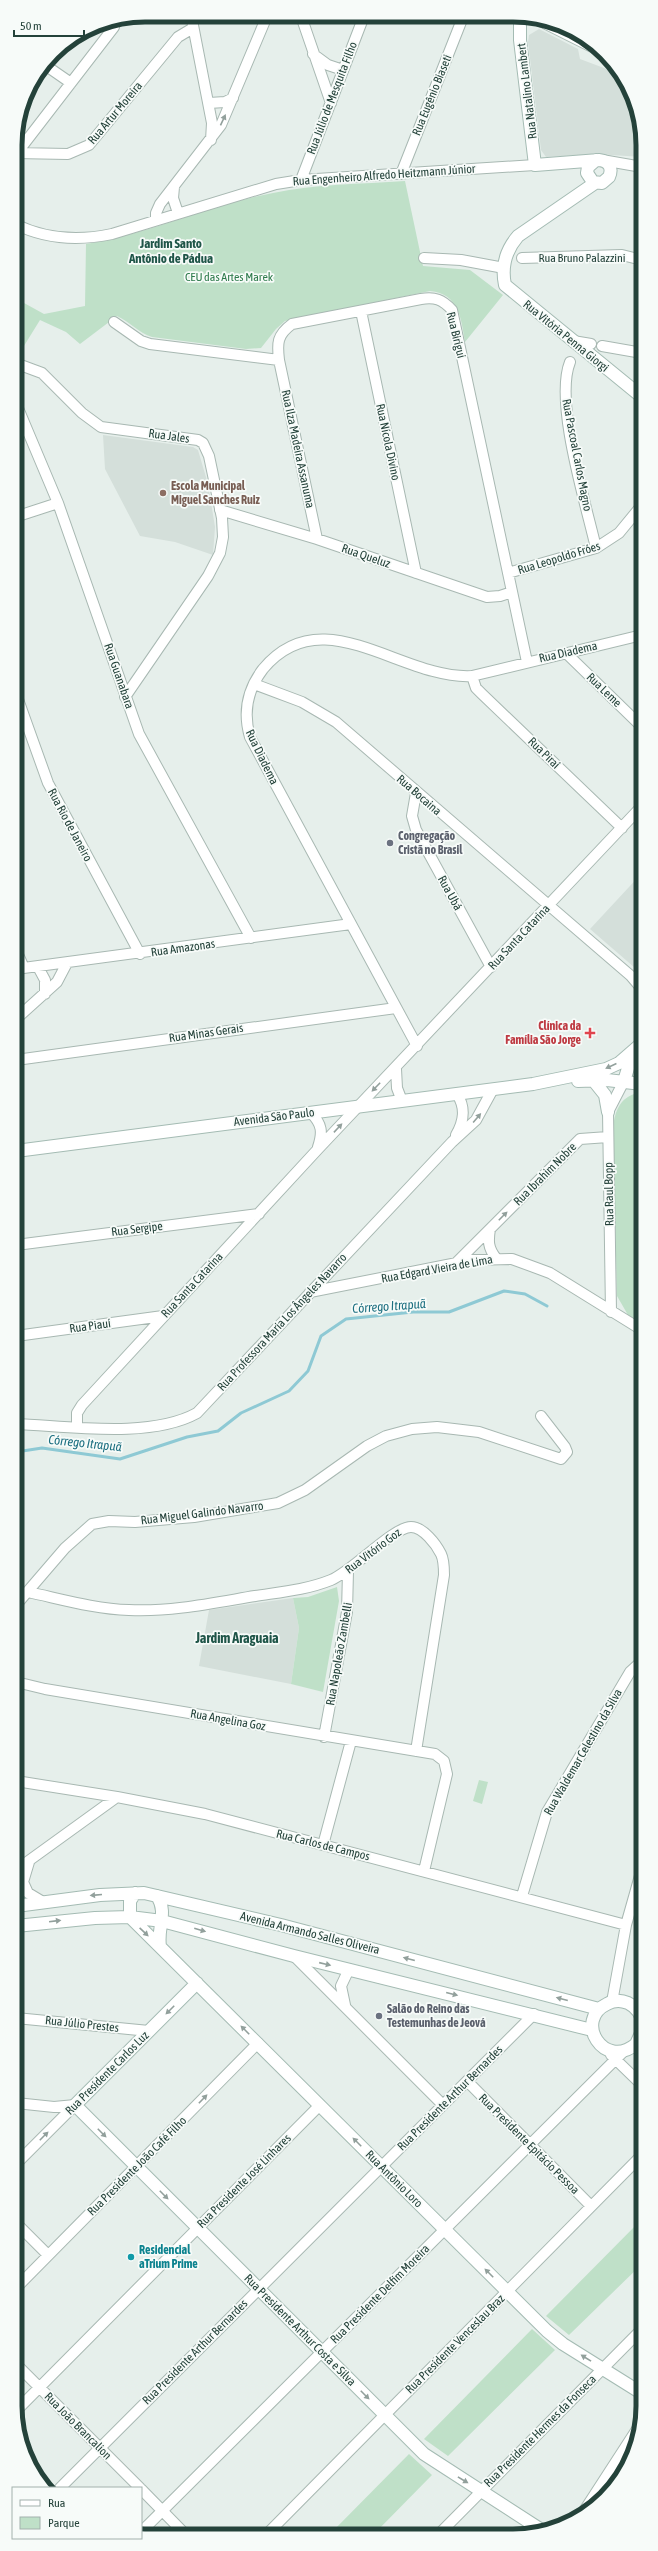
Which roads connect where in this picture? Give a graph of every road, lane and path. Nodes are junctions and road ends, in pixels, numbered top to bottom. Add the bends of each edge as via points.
1 (193, 22) edge
2 (265, 22) edge
3 (303, 22) edge
4 (362, 22) edge
5 (461, 22) edge
6 (520, 22) edge
7 (114, 27) dead end
8 (194, 28) junction
9 (568, 35) edge
10 (578, 40) edge
11 (313, 54) junction
12 (49, 68) edge
13 (343, 70) junction
14 (71, 83) junction
15 (233, 98) junction
16 (331, 102) junction
17 (209, 103) junction
18 (211, 140) junction
19 (22, 145) edge
20 (22, 153) edge
21 (599, 160) junction
22 (570, 161) junction
23 (629, 164) junction
24 (535, 165) junction
25 (636, 166) edge
26 (401, 174) junction
27 (591, 177) junction
28 (609, 177) junction
29 (301, 180) junction
30 (174, 187) junction
31 (178, 213) junction
32 (156, 220) junction
33 (22, 226) edge
34 (424, 258) dead end
35 (522, 258) dead end
36 (636, 258) edge
37 (504, 268) junction
38 (361, 311) junction
39 (114, 322) dead end
40 (573, 341) junction
41 (592, 344) dead end
42 (602, 346) dead end
43 (636, 352) edge
44 (279, 360) junction
45 (570, 362) dead end
46 (22, 366) edge
47 (636, 392) edge
48 (22, 418) edge
49 (58, 503) junction
50 (220, 510) junction
51 (636, 514) edge
52 (22, 515) edge
53 (318, 538) junction
54 (596, 548) junction
55 (416, 573) junction
56 (508, 573) junction
57 (512, 592) junction
58 (636, 636) edge
59 (566, 653) junction
60 (527, 662) junction
61 (472, 676) junction
62 (254, 684) junction
63 (125, 697) junction
64 (22, 708) edge
65 (636, 721) edge
66 (416, 793) junction
67 (636, 813) edge
68 (622, 828) junction
69 (548, 906) junction
70 (351, 924) junction
71 (251, 938) junction
72 (140, 954) junction
73 (67, 963) junction
74 (38, 967) junction
75 (22, 968) edge
76 (491, 968) junction
77 (636, 982) edge
78 (45, 994) junction
79 (396, 1008) junction
80 (22, 1014) edge
81 (417, 1046) junction
82 (636, 1048) edge
83 (636, 1052) edge
84 (22, 1059) edge
85 (396, 1069) junction
86 (593, 1080) junction
87 (624, 1081) junction
88 (636, 1083) edge
89 (533, 1084) junction
90 (493, 1089) junction
91 (457, 1094) junction
92 (402, 1101) junction
93 (358, 1106) junction
94 (608, 1112) junction
95 (311, 1113) junction
96 (608, 1137) junction
97 (452, 1142) junction
98 (318, 1149) junction
99 (22, 1150) edge
100 (259, 1214) junction
101 (490, 1229) junction
102 (22, 1244) edge
103 (496, 1258) junction
104 (456, 1264) junction
105 (310, 1292) junction
106 (611, 1312) junction
107 (164, 1316) junction
108 (636, 1327) edge
109 (22, 1335) edge
110 (542, 1416) dead end
111 (22, 1424) edge
112 (77, 1426) junction
113 (348, 1571) junction
114 (28, 1592) junction
115 (22, 1598) edge
116 (636, 1666) edge
117 (22, 1683) edge
118 (324, 1737) junction
119 (351, 1741) junction
120 (416, 1751) junction
121 (22, 1782) edge
122 (116, 1797) junction
123 (323, 1845) junction
124 (29, 1862) junction
125 (22, 1866) edge
126 (424, 1871) junction
127 (636, 1888) edge
128 (135, 1893) junction
129 (157, 1896) junction
130 (522, 1896) junction
131 (42, 1902) junction
132 (22, 1905) edge
133 (130, 1917) junction
134 (162, 1921) junction
135 (22, 1925) edge
136 (626, 1925) junction
137 (160, 1946) junction
138 (294, 1956) junction
139 (349, 1970) junction
140 (197, 1983) junction
141 (612, 2002) junction
142 (345, 2007) junction
143 (600, 2009) junction
144 (636, 2011) edge
145 (534, 2014) junction
146 (22, 2019) edge
147 (592, 2030) junction
148 (148, 2032) junction
149 (258, 2043) junction
150 (636, 2044) edge
151 (603, 2047) junction
152 (622, 2053) junction
153 (602, 2072) junction
154 (631, 2075) junction
155 (636, 2080) edge
156 (467, 2081) junction
157 (22, 2104) edge
158 (75, 2105) junction
159 (320, 2105) junction
160 (443, 2105) junction
161 (530, 2144) junction
162 (22, 2158) edge
163 (636, 2161) edge
164 (381, 2166) junction
165 (136, 2167) junction
166 (591, 2206) junction
167 (197, 2228) junction
168 (22, 2229) edge
169 (445, 2229) junction
170 (48, 2255) junction
171 (22, 2282) edge
172 (258, 2289) junction
173 (507, 2291) junction
174 (636, 2335) edge
175 (322, 2352) junction
176 (602, 2369) junction
177 (22, 2370) edge
178 (39, 2387) junction
179 (636, 2390) edge
180 (22, 2405) edge
181 (384, 2415) junction
182 (632, 2437) edge
183 (99, 2447) junction
184 (61, 2487) edge
185 (138, 2487) edge
186 (142, 2491) edge
187 (481, 2491) junction
188 (589, 2503) edge
189 (162, 2511) junction
190 (537, 2527) edge
191 (144, 2529) edge
192 (180, 2529) edge
193 (272, 2529) edge
194 (443, 2529) edge

1 - 8 street
2 - 15 street
3 - 11 street
4 - 13 street, Rua Júlio de Mesquita Filho
5 - 26 street, Rua Eugênio Biaseti
6 - 24 street, Rua Natalino Lambert
7 - 14 street
8 - 17 street
8 - 20 street, Rua Artur Moreira via 178,37 88,145 68,154
9 - 10 street
11 - 13 street via 323,62
11 - 16 street
12 - 14 street
13 - 16 street, Rua Júlio de Mesquita Filho
14 - 19 street
15 - 17 street via 225,102
18 -> 15 street via 224,120
16 - 29 street, Rua Júlio de Mesquita Filho
17 - 18 street
18 - 30 street
21 - 22 street, Rua Engenheiro Alfredo Heitzmann Júnior
21 - 23 street, Rua Engenheiro Alfredo Heitzmann Júnior
21 - 27 street via 590,164
21 - 28 street via 610,167
22 - 24 street, Rua Engenheiro Alfredo Heitzmann Júnior
22 - 27 street via 581,163
23 - 25 street, Rua Engenheiro Alfredo Heitzmann Júnior
23 - 28 street
24 - 26 street, Rua Engenheiro Alfredo Heitzmann Júnior
26 - 29 street, Rua Engenheiro Alfredo Heitzmann Júnior
27 - 28 street via 602,183
27 - 37 street via 577,197 518,236 510,245
29 - 31 street, Rua Engenheiro Alfredo Heitzmann Júnior via 276,184
30 - 31 street via 173,198
30 - 32 street via 157,208
31 - 32 street, Rua Engenheiro Alfredo Heitzmann Júnior
32 - 33 street, Rua Engenheiro Alfredo Heitzmann Júnior via 112,234 87,238 55,237
34 - 37 street via 461,260
35 - 36 street, Rua Bruno Palazzini via 622,255
37 - 40 street, Rua Vitória Penna Giorgi via 505,285 509,290
38 - 44 street, Rua Birigui via 292,324 278,338
38 - 55 street, Rua Nícola Divino
38 - 56 street, Rua Birigui via 432,298 440,299 452,310
39 - 44 street via 141,341 150,344
40 - 41 street
40 - 47 street, Rua Vitória Penna Giorgi
42 - 43 street
44 - 53 street, Rua Ilza Madeira Assanuma
45 - 54 street, Rua Pascoal Carlos Magno via 564,387 567,414
46 - 50 street, Rua Jales via 42,373 82,413 102,426 198,440 203,443 209,456
48 - 49 street, Rua Guanabara
49 - 52 street
49 - 63 street, Rua Guanabara
50 - 53 street, Rua Queluz
50 - 63 street, Rua Jales via 223,537 220,553 208,576
51 - 54 street, Rua Leopoldo Fróes via 614,538
53 - 55 street, Rua Queluz
54 - 56 street, Rua Leopoldo Fróes
55 - 57 street, Rua Queluz via 486,597
56 - 57 street, Rua Birigui
57 - 60 street, Rua Birigui
58 - 59 street, Rua Diadema
59 - 60 street, Rua Diadema
59 - 65 street, Rua Leme
60 - 61 street, Rua Diadema
61 - 62 street, Rua Diadema via 444,675 330,638 301,642 286,648 273,658
61 - 68 street, Rua Piraí via 479,691
62 - 66 street, Rua Bocaina via 302,702 336,722
62 - 70 street, Rua Diadema via 246,702 245,712 250,737
63 - 71 street, Rua Guanabara via 142,741
64 - 72 street, Rua Rio de Janeiro via 48,784
66 - 69 street, Rua Bocaina
66 - 76 street, Rua Ubá via 412,816 416,830
67 - 68 street, Rua Santa Catarina
68 - 69 street, Rua Santa Catarina
69 - 76 street, Rua Santa Catarina
69 - 77 street, Rua Bocaina
70 - 71 street, Rua Amazonas
70 - 79 street, Rua Diadema
71 - 72 street, Rua Amazonas
72 - 73 street, Rua Amazonas
73 - 74 street, Rua Amazonas
73 - 78 street via 57,982
74 - 75 street, Rua Amazonas
74 - 78 street via 45,980
76 - 81 street, Rua Santa Catarina
78 - 80 street
79 - 81 street, Rua Diadema
79 - 84 street, Rua Minas Gerais
81 - 85 street, Rua Santa Catarina
82 -> 89 street, Avenida São Paulo via 618,1063 606,1069
83 - 87 street
85 - 92 street via 397,1088
85 -> 93 street, Rua Santa Catarina
86 - 87 street, Avenida São Paulo
86 - 89 street, Avenida São Paulo
86 - 94 street via 605,1096
87 - 88 street, Avenida São Paulo
87 - 94 street, Rua Raul Bopp
89 - 90 street, Avenida São Paulo
90 - 91 street, Avenida São Paulo
97 -> 90 street, Rua Professora Maria Los Ângeles Navarro via 476,1120
91 - 92 street, Avenida São Paulo
91 - 97 street, Rua Professora Maria Los Ângeles Navarro via 463,1107 463,1119
92 - 93 street, Avenida São Paulo
93 - 95 street, Avenida São Paulo
98 -> 93 street, Rua Santa Catarina
94 - 96 street, Rua Raul Bopp
95 - 98 street via 320,1126 322,1135
95 - 99 street, Avenida São Paulo
101 -> 96 street, Rua Ibrahim Nobre via 580,1138
96 - 106 street, Rua Raul Bopp
97 - 105 street, Rua Professora Maria Los Ângeles Navarro
98 - 100 street, Rua Santa Catarina
100 - 102 street, Rua Sergipe
100 - 107 street, Rua Santa Catarina
101 - 103 street via 488,1243
101 - 104 street, Rua Ibrahim Nobre
103 - 104 street, Rua Edgard Vieira de Lima
103 - 106 street, Rua Edgard Vieira de Lima via 512,1259 550,1273
104 - 105 street, Rua Edgard Vieira de Lima
105 - 112 street, Rua Professora Maria Los Ângeles Navarro via 197,1413 168,1423 119,1429
106 - 108 street, Rua Edgard Vieira de Lima
107 - 109 street, Rua Piauí
107 - 112 street, Rua Santa Catarina via 82,1405 78,1413
110 - 114 street, Rua Miguel Galindo Navarro via 565,1446 567,1452 561,1459 479,1432 437,1427 412,1429 386,1436 367,1446 304,1490 278,1503 194,1517 92,1524 65,1548
111 - 112 street, Rua Professora Maria Los Ângeles Navarro
113 - 114 street, Rua Vitório Goz via 332,1580 293,1591 177,1609 128,1610 101,1607
113 - 118 street, Rua Napoleão Zambelli via 348,1612
113 - 120 street, Rua Vitório Goz via 392,1535 411,1527 423,1531 441,1554 444,1575
114 - 115 street, Rua Miguel Galindo Navarro
116 - 130 street, Rua Waldemar Celestino da Silva via 630,1672 547,1812
117 - 118 street, Rua Angelina Goz
118 - 119 street, Rua Angelina Goz
119 - 120 street, Rua Angelina Goz
119 - 123 street
120 - 126 street, Rua Angelina Goz via 440,1757 444,1761 447,1774
121 - 122 street, Rua Carlos de Campos
122 - 123 street, Rua Carlos de Campos via 205,1814
122 - 124 street
123 - 126 street, Rua Carlos de Campos
124 - 125 street
124 - 131 street via 24,1875 25,1888
126 - 130 street, Rua Carlos de Campos
127 - 136 street
128 - 129 street, Avenida Armando Salles Oliveira
128 -> 131 street, Avenida Armando Salles Oliveira
128 - 133 street via 130,1901
129 - 134 street via 163,1907
143 -> 129 street, Avenida Armando Salles Oliveira via 281,1925
130 - 136 street, Rua Carlos de Campos
131 - 132 street, Avenida Armando Salles Oliveira
133 - 134 street, Avenida Armando Salles Oliveira
135 -> 133 street, Avenida Armando Salles Oliveira via 58,1920
133 -> 137 street, Rua Antônio Loro
134 - 137 street via 158,1933
134 -> 138 street, Avenida Armando Salles Oliveira
136 - 141 street
137 - 140 street, Rua Antônio Loro
138 -> 139 street, Avenida Armando Salles Oliveira
138 - 142 street
139 - 142 street via 341,1986
139 -> 145 street, Avenida Armando Salles Oliveira
140 -> 148 street, Rua Presidente Carlos Luz
149 -> 140 street, Rua Antônio Loro
141 - 143 street
141 - 144 street via 622,2001 635,2008
142 - 160 street
143 - 147 street via 595,2015
145 - 147 street, Avenida Armando Salles Oliveira
145 - 156 street, Rua Presidente Arthur Bernardes
146 - 148 street, Rua Júlio Prestes
147 - 151 street
148 - 158 street, Rua Presidente Carlos Luz
149 - 159 street, Rua Antônio Loro
165 -> 149 street, Rua Presidente João Café Filho
150 - 152 street
151 - 152 street
151 - 153 street via 605,2062
152 - 153 street, Rua Presidente Delfim Moreira
152 - 154 street
152 - 154 street
153 - 161 street, Rua Presidente Delfim Moreira
154 - 155 street
156 - 160 street, Rua Presidente Arthur Bernardes
156 - 161 street, Rua Presidente Epitácio Pessoa
157 - 158 street via 54,2107
162 -> 158 street, Rua Presidente Carlos Luz
158 -> 165 street, Rua Presidente Arthur Costa e Silva
164 -> 159 street, Rua Antônio Loro
159 - 167 street, Rua Presidente José Linhares
160 - 164 street, Rua Presidente Arthur Bernardes
161 - 166 street, Rua Presidente Epitácio Pessoa
161 - 169 street, Rua Presidente Delfim Moreira
163 - 166 street, Rua Presidente Venceslau Braz
164 - 169 street, Rua Antônio Loro
164 - 172 street, Rua Presidente Arthur Bernardes
165 -> 167 street, Rua Presidente Arthur Costa e Silva
165 - 170 street, Rua Presidente João Café Filho
166 - 173 street, Rua Presidente Venceslau Braz
167 - 172 street, Rua Presidente Arthur Costa e Silva
167 - 178 street, Rua Presidente José Linhares
168 - 170 street
173 -> 169 street, Rua Antônio Loro
169 - 175 street, Rua Presidente Delfim Moreira
170 - 171 street, Rua Presidente João Café Filho
172 - 175 street, Rua Presidente Arthur Costa e Silva
172 - 183 street, Rua Presidente Arthur Bernardes
176 -> 173 street, Rua Antônio Loro via 555,2338
173 - 181 street, Rua Presidente Venceslau Braz
174 - 176 street, Rua Presidente Hermes da Fonseca
175 -> 181 street, Rua Presidente Arthur Costa e Silva
175 - 189 street, Rua Presidente Delfim Moreira
176 - 179 street, Rua Antônio Loro
176 - 187 street, Rua Presidente Hermes da Fonseca
177 - 178 street, Rua João Brancalion
178 - 180 street, Rua Presidente José Linhares
178 - 183 street, Rua João Brancalion
181 -> 187 street, Rua Presidente Arthur Costa e Silva via 430,2460
181 - 193 street, Rua Presidente Venceslau Braz
182 - 188 street
183 - 184 street, Rua Presidente Arthur Bernardes
183 - 185 street, Rua João Brancalion
186 - 189 street, Rua João Brancalion
187 - 190 street, Rua Presidente Arthur Costa e Silva
187 - 194 street, Rua Presidente Hermes da Fonseca
189 - 191 street, Rua Presidente Delfim Moreira
189 - 192 street, Rua João Brancalion

